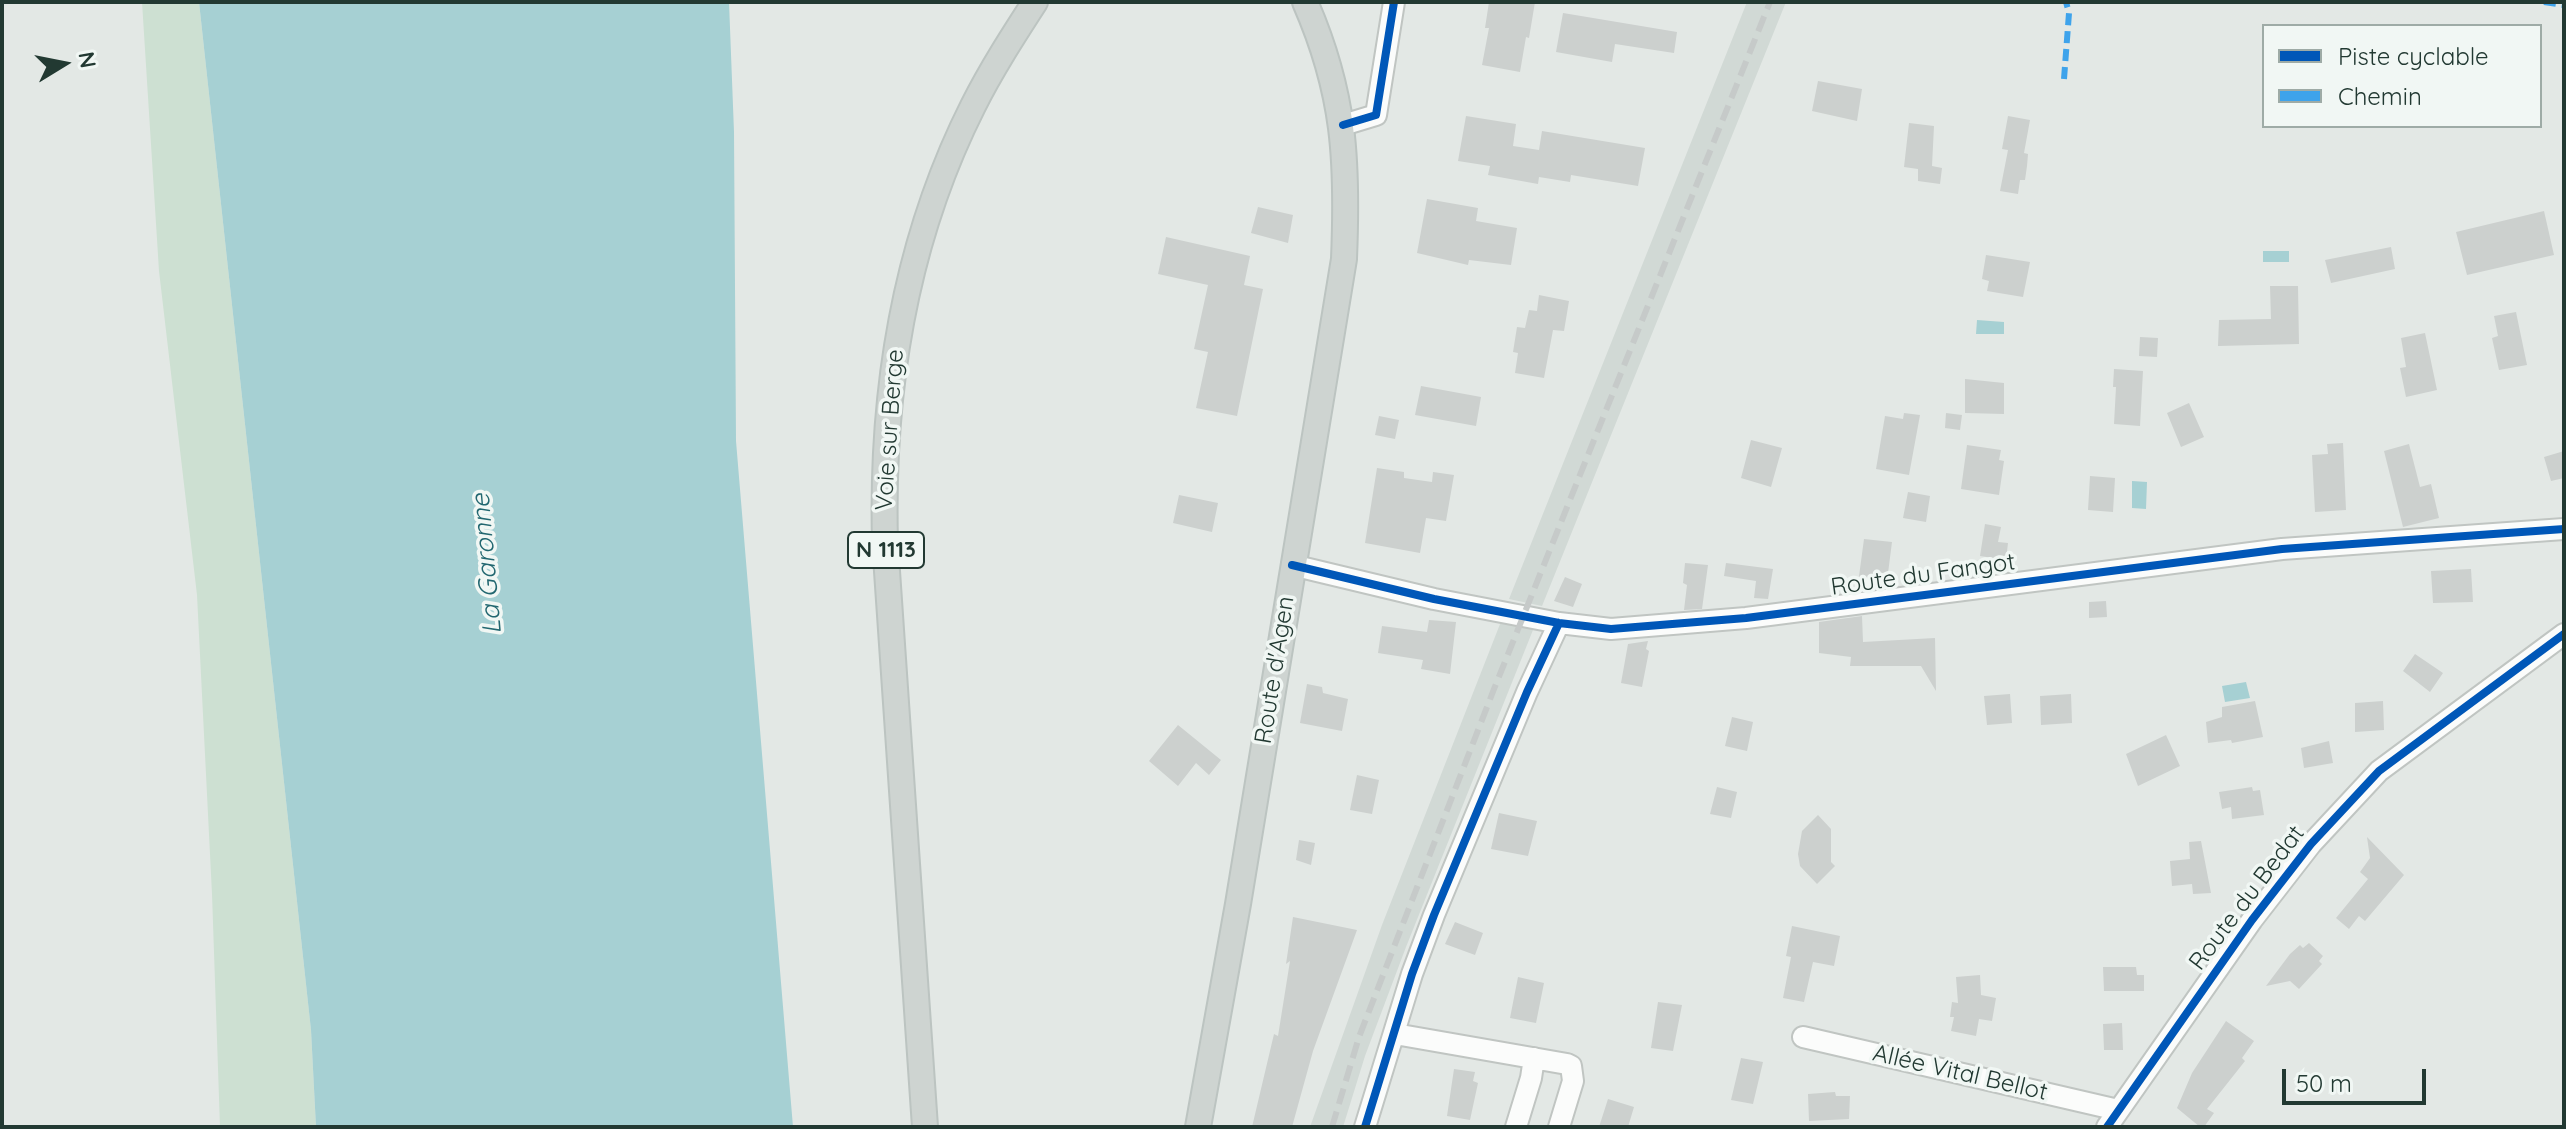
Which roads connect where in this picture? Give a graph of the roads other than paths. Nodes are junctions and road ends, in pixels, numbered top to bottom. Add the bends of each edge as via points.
1 (1035, 2) edge
2 (1394, 2) edge
3 (1310, 10) edge
4 (1343, 125) junction
5 (2564, 529) edge
6 (1292, 565) junction
7 (1559, 623) junction
8 (2564, 634) edge
9 (1395, 1034) junction
10 (1803, 1037) dead end
11 (1534, 1058) junction
12 (2112, 1118) edge
13 (925, 1127) edge
14 (1198, 1127) edge
15 (1365, 1127) edge
16 (1516, 1127) edge
17 (1559, 1127) edge

1 - 13 main road, Voie sur Berge / N 1113 via 972,107 938,186 899,323 887,416 885,542
2 - 4 street via 1376,115
3 - 4 main road, Route d'Agen
4 - 6 main road, Route d'Agen via 1344,259
5 - 7 street, Route du Fangot via 2282,549 1746,618 1611,629
6 - 7 street, Route du Fangot
6 - 14 main road, Route d'Agen
7 - 9 street via 1434,915
8 - 12 street, Route du Bedat via 2379,771 2311,844 2252,920
9 - 11 street
9 - 15 street
10 - 12 street, Allée Vital Bellot
11 - 16 street
11 - 17 street via 1571,1066 1573,1081

